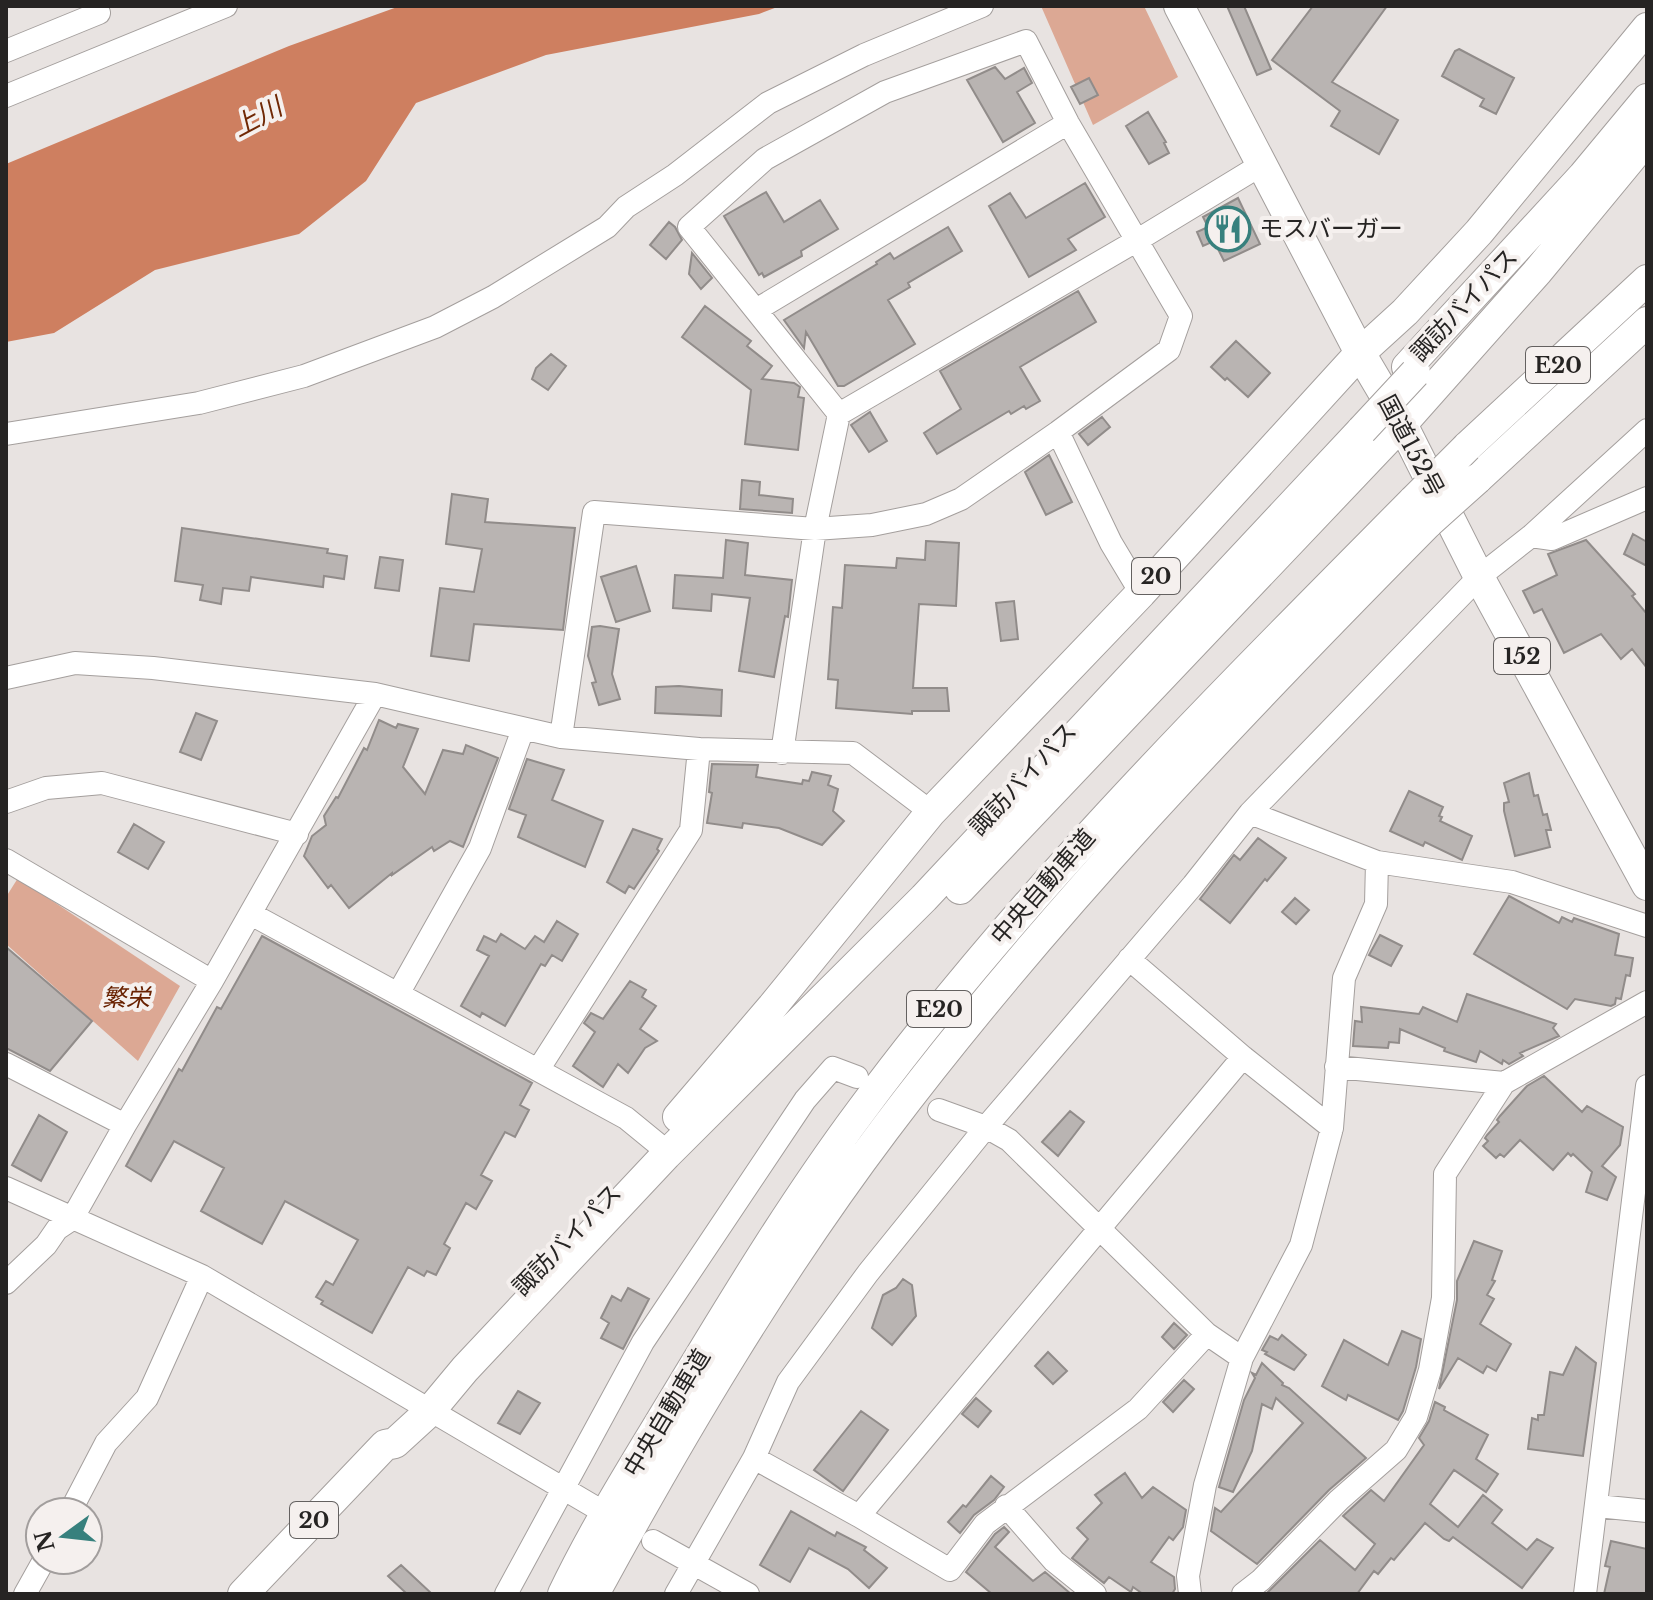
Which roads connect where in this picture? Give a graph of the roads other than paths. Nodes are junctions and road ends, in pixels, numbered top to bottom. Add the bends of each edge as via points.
1 (96, 6) edge
2 (226, 6) edge
3 (982, 6) edge
4 (1179, 6) edge
5 (1647, 28) edge
6 (6, 51) edge
7 (6, 96) edge
8 (1647, 99) edge
9 (1647, 116) edge
10 (1068, 123) junction
11 (1647, 139) edge
12 (1261, 165) junction
13 (1136, 241) junction
14 (1647, 280) edge
15 (756, 310) junction
16 (1647, 322) edge
17 (1360, 353) junction
18 (1411, 370) junction
19 (839, 414) junction
20 (1402, 424) junction
21 (1359, 426) junction
22 (1647, 430) edge
23 (1058, 432) junction
24 (6, 434) edge
25 (1647, 498) edge
26 (1421, 511) junction
27 (815, 529) junction
28 (1531, 536) junction
29 (1479, 577) junction
30 (1141, 593) junction
31 (6, 678) edge
32 (375, 694) junction
33 (523, 729) junction
34 (561, 737) junction
35 (699, 749) junction
36 (782, 753) junction
37 (6, 802) edge
38 (931, 812) junction
39 (1250, 813) junction
40 (297, 834) junction
41 (6, 860) edge
42 (1377, 862) junction
43 (1647, 885) edge
44 (251, 914) junction
45 (1647, 926) edge
46 (1129, 959) junction
47 (212, 981) junction
48 (398, 994) junction
49 (1647, 1002) edge
50 (1243, 1057) junction
51 (6, 1064) edge
52 (1336, 1067) junction
53 (538, 1070) junction
54 (857, 1077) dead end
55 (1504, 1083) junction
56 (1647, 1086) edge
57 (727, 1095) junction
58 (939, 1110) dead end
59 (125, 1125) junction
60 (986, 1127) junction
61 (1332, 1128) junction
62 (667, 1137) junction
63 (6, 1188) edge
64 (72, 1219) junction
65 (1099, 1227) junction
66 (1639, 1232) edge
67 (202, 1276) junction
68 (6, 1283) edge
69 (1207, 1334) junction
70 (1242, 1358) junction
71 (423, 1407) junction
72 (754, 1458) junction
73 (565, 1488) junction
74 (78, 1496) edge
75 (593, 1506) dead end
76 (1006, 1506) junction
77 (1597, 1506) junction
78 (1647, 1511) edge
79 (859, 1516) junction
80 (653, 1541) dead end
81 (694, 1564) junction
82 (35, 1576) edge
83 (25, 1594) edge
84 (243, 1594) edge
85 (506, 1594) edge
86 (563, 1594) edge
87 (594, 1594) edge
88 (676, 1594) edge
89 (748, 1594) edge
90 (1095, 1594) edge
91 (1190, 1594) edge
92 (1243, 1594) edge
93 (1585, 1594) edge

1 - 6 street via 99,13
2 - 7 street
3 - 24 street via 864,55 768,103 626,207 607,227 435,327 304,376 199,403
4 - 12 highway, 国道152号 / 152
5 - 17 highway, 20 via 1479,232
8 - 18 highway, 諏訪バイパス / 20
9 - 18 highway, 諏訪バイパス / 20 via 1537,245
10 - 13 street
10 - 15 street
10 - 15 street via 1026,41 885,92 765,159 689,227
11 - 20 highway, 20
12 - 13 street
12 - 17 highway, 国道152号 / 152
13 - 19 street
13 - 23 street via 1181,316 1169,350
14 - 26 highway, 中央自動車道 / E20, bridge via 1467,447
15 - 19 street
16 - 26 highway, 中央自動車道 / E20, bridge via 1477,479
17 - 20 highway, 国道152号 / 152
17 - 30 highway, 20
18 - 21 highway, 諏訪バイパス / 20, bridge
19 - 27 street
20 - 29 highway, 国道152号 / 152
20 - 57 highway, 20 via 926,925 738,1091
21 - 57 highway, 諏訪バイパス / 20 via 924,898
21 - 62 highway, 諏訪バイパス / 20 via 918,891
22 - 28 street
23 - 27 street via 961,499 926,514
23 - 30 street
25 - 28 street via 1552,539
26 - 86 highway, 中央自動車道 / E20 via 1218,697 1096,826 943,1004 770,1240
26 - 87 highway, 中央自動車道 / E20 via 1037,940 884,1131 689,1425
27 - 34 street via 594,512
27 - 36 street
28 - 29 street
29 - 39 street
29 - 43 highway, 国道152号 / 152
30 - 38 highway, 20
31 - 32 street via 75,663
32 - 33 street
32 - 40 street
33 - 34 street
33 - 48 street via 480,848
34 - 35 street
35 - 36 street
35 - 53 street via 691,830
36 - 38 street via 853,753
37 - 40 street via 46,788 102,783
38 - 62 highway, 20 via 673,1122
39 - 42 street
39 - 46 street
40 - 44 street
41 - 47 street
42 - 45 street via 1512,882
42 - 52 street via 1376,904 1344,978
44 - 47 street
44 - 48 street
46 - 50 street
46 - 60 street
47 - 59 street
48 - 53 street
49 - 55 street
50 - 61 street
50 - 65 street
51 - 59 street
52 - 55 street
52 - 61 street
53 - 62 street
54 - 73 street via 833,1068 805,1100 643,1342
55 - 92 street via 1445,1174 1443,1298 1416,1417 1396,1450
56 - 66 street
57 - 71 highway, 諏訪バイパス / 20
58 - 60 street
59 - 64 street
60 - 65 street via 1009,1140
60 - 72 street via 788,1382
61 - 70 street via 1301,1245
62 - 71 highway, 諏訪バイパス / 20 via 533,1273
63 - 64 street
64 - 67 street
64 - 68 street
65 - 69 street
65 - 79 street
66 - 77 street
67 - 71 street
67 - 74 street via 147,1398 106,1443
69 - 70 street
69 - 76 street via 1138,1409
70 - 91 street via 1205,1485 1188,1576
71 - 73 street
71 - 84 highway, 諏訪バイパス / 20 via 395,1443 385,1445
72 - 79 street
72 - 81 street
73 - 75 street
73 - 85 street
76 - 79 street via 950,1570
76 - 90 street via 1054,1561
77 - 78 street
77 - 93 street
80 - 81 street
81 - 88 street
81 - 89 street
82 - 83 street

